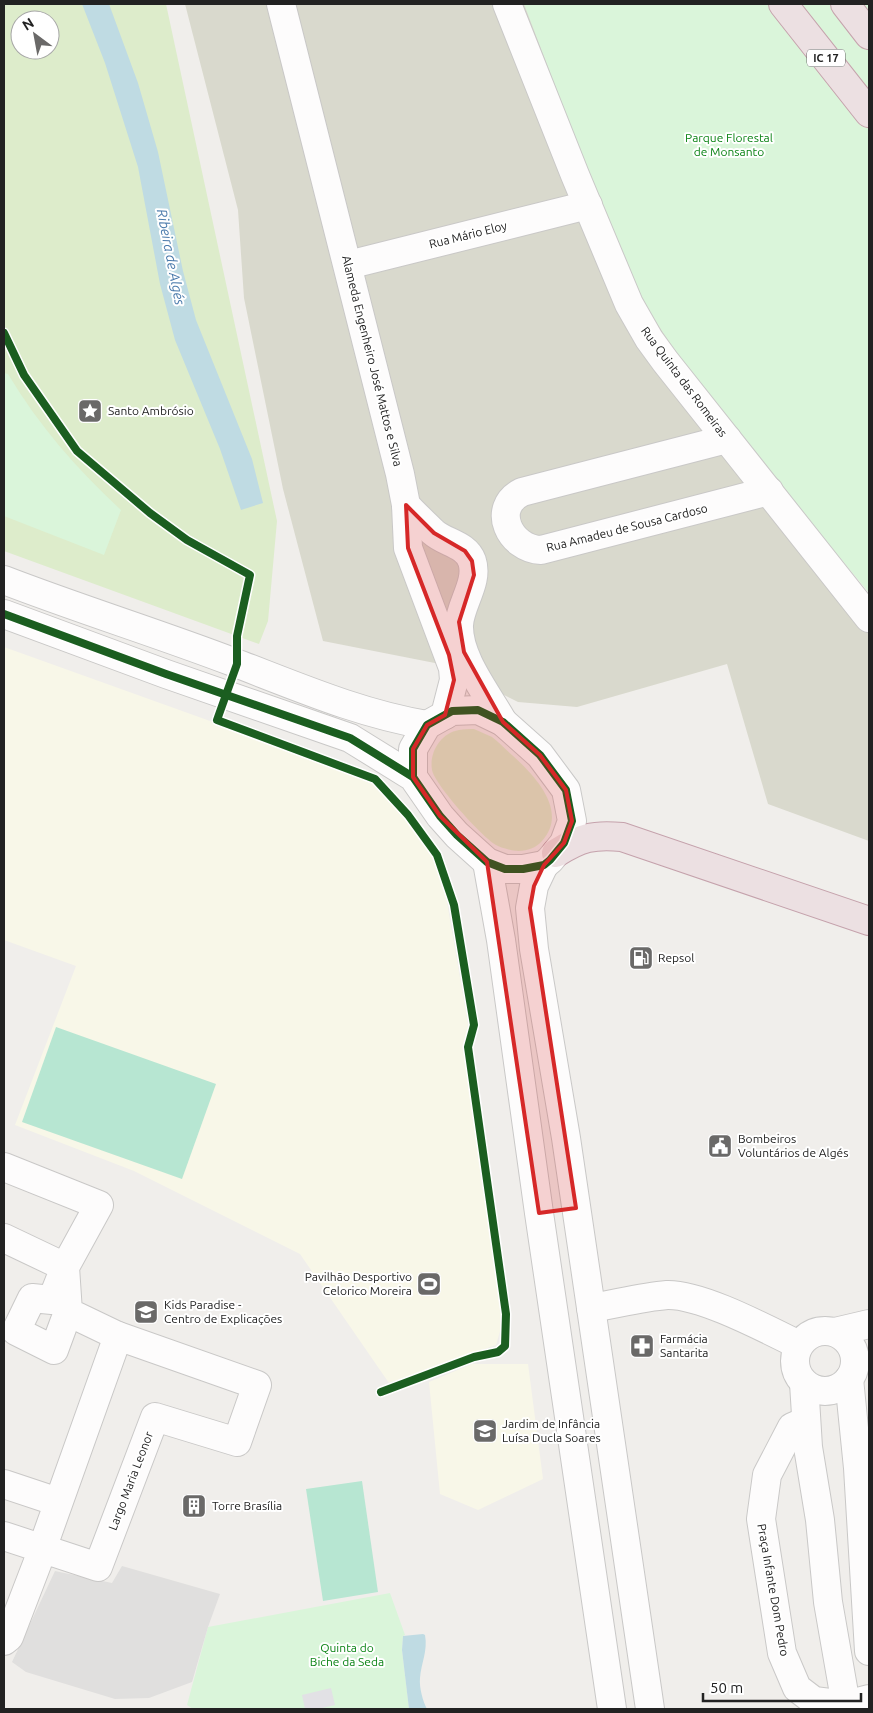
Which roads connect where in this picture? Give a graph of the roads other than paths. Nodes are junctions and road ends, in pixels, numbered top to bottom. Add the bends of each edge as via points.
1 (281, 4) edge
2 (507, 4) edge
3 (783, 4) edge
4 (845, 4) edge
5 (869, 35) edge
6 (869, 113) edge
7 (588, 205) junction
8 (348, 265) junction
9 (727, 439) junction
10 (769, 492) junction
11 (406, 505) junction
12 (4, 580) edge
13 (425, 591) junction
14 (468, 593) junction
15 (4, 614) edge
16 (869, 618) edge
17 (436, 720) junction
18 (503, 722) junction
19 (414, 777) junction
20 (550, 859) junction
21 (487, 862) junction
22 (869, 921) edge
23 (566, 1138) junction
24 (529, 1144) junction
25 (4, 1167) edge
26 (576, 1208) junction
27 (539, 1212) junction
28 (4, 1238) edge
29 (65, 1267) junction
30 (591, 1308) junction
31 (68, 1312) junction
32 (869, 1324) edge
33 (834, 1332) junction
34 (118, 1336) junction
35 (799, 1345) junction
36 (858, 1364) edge
37 (804, 1383) junction
38 (806, 1421) junction
39 (4, 1484) edge
40 (58, 1502) junction
41 (4, 1536) edge
42 (42, 1548) junction
43 (4, 1641) edge
44 (869, 1651) edge
45 (858, 1702) edge
46 (612, 1709) edge
47 (650, 1709) edge

1 - 8 street, Alameda Engenheiro José Mattos e Silva
2 - 7 street, Rua Quinta das Romeiras
3 - 6 highway, IC 17
4 - 5 highway
7 - 8 street, Rua Mário Eloy
7 - 9 street, Rua Quinta das Romeiras via 638,323
8 - 11 street, Alameda Engenheiro José Mattos e Silva
9 - 10 street, Rua Quinta das Romeiras
9 - 10 street, Rua Amadeu de Sousa Cardoso via 522,492 514,496 509,506 506,515 508,528 513,538 530,550 541,550
10 - 16 street, Rua Quinta das Romeiras
11 - 13 street, Alameda Engenheiro José Mattos e Silva via 408,548
11 - 14 street via 434,533 466,551 472,561 474,575
12 - 17 street via 304,690 396,720
13 - 14 street via 437,599
13 - 17 street, Alameda Engenheiro José Mattos e Silva via 453,668 454,680
14 - 18 street via 459,622 464,652
15 - 19 street via 350,738
17 - 18 street via 452,711 478,710
17 - 19 street via 413,749
18 - 20 street via 540,756 566,790 572,821 564,843
19 - 21 street via 440,816
20 - 21 street via 523,869 505,869
20 - 22 highway via 571,844 588,838 602,835 622,837
20 - 23 street via 534,886 530,908
21 - 24 street via 502,940
23 - 24 street
23 - 26 street
24 - 27 street
25 - 29 street via 99,1205
26 - 27 street
26 - 30 street
27 - 46 street
28 - 29 street
29 - 31 street
29 - 31 street via 52,1300 32,1298 16,1331 54,1350
30 - 35 street via 667,1295 688,1297 743,1318
30 - 47 street
31 - 34 street, Largo Maria Leonor
32 - 33 street
33 - 35 street via 824,1330 811,1334
33 - 36 street via 851,1346
34 - 40 street
34 - 42 street, Largo Maria Leonor via 256,1385 237,1442 155,1417 98,1567
35 - 37 street via 795,1367
36 - 37 street via 836,1389 826,1391
36 - 44 street via 858,1468
37 - 38 street, Praça Infante Dom Pedro
38 - 45 street, Praça Infante Dom Pedro via 828,1602
38 - 45 street, Praça Infante Dom Pedro via 792,1427 767,1475 761,1519 782,1653 797,1688 814,1702
39 - 40 street
40 - 42 street
41 - 42 street, Largo Maria Leonor
42 - 43 street

